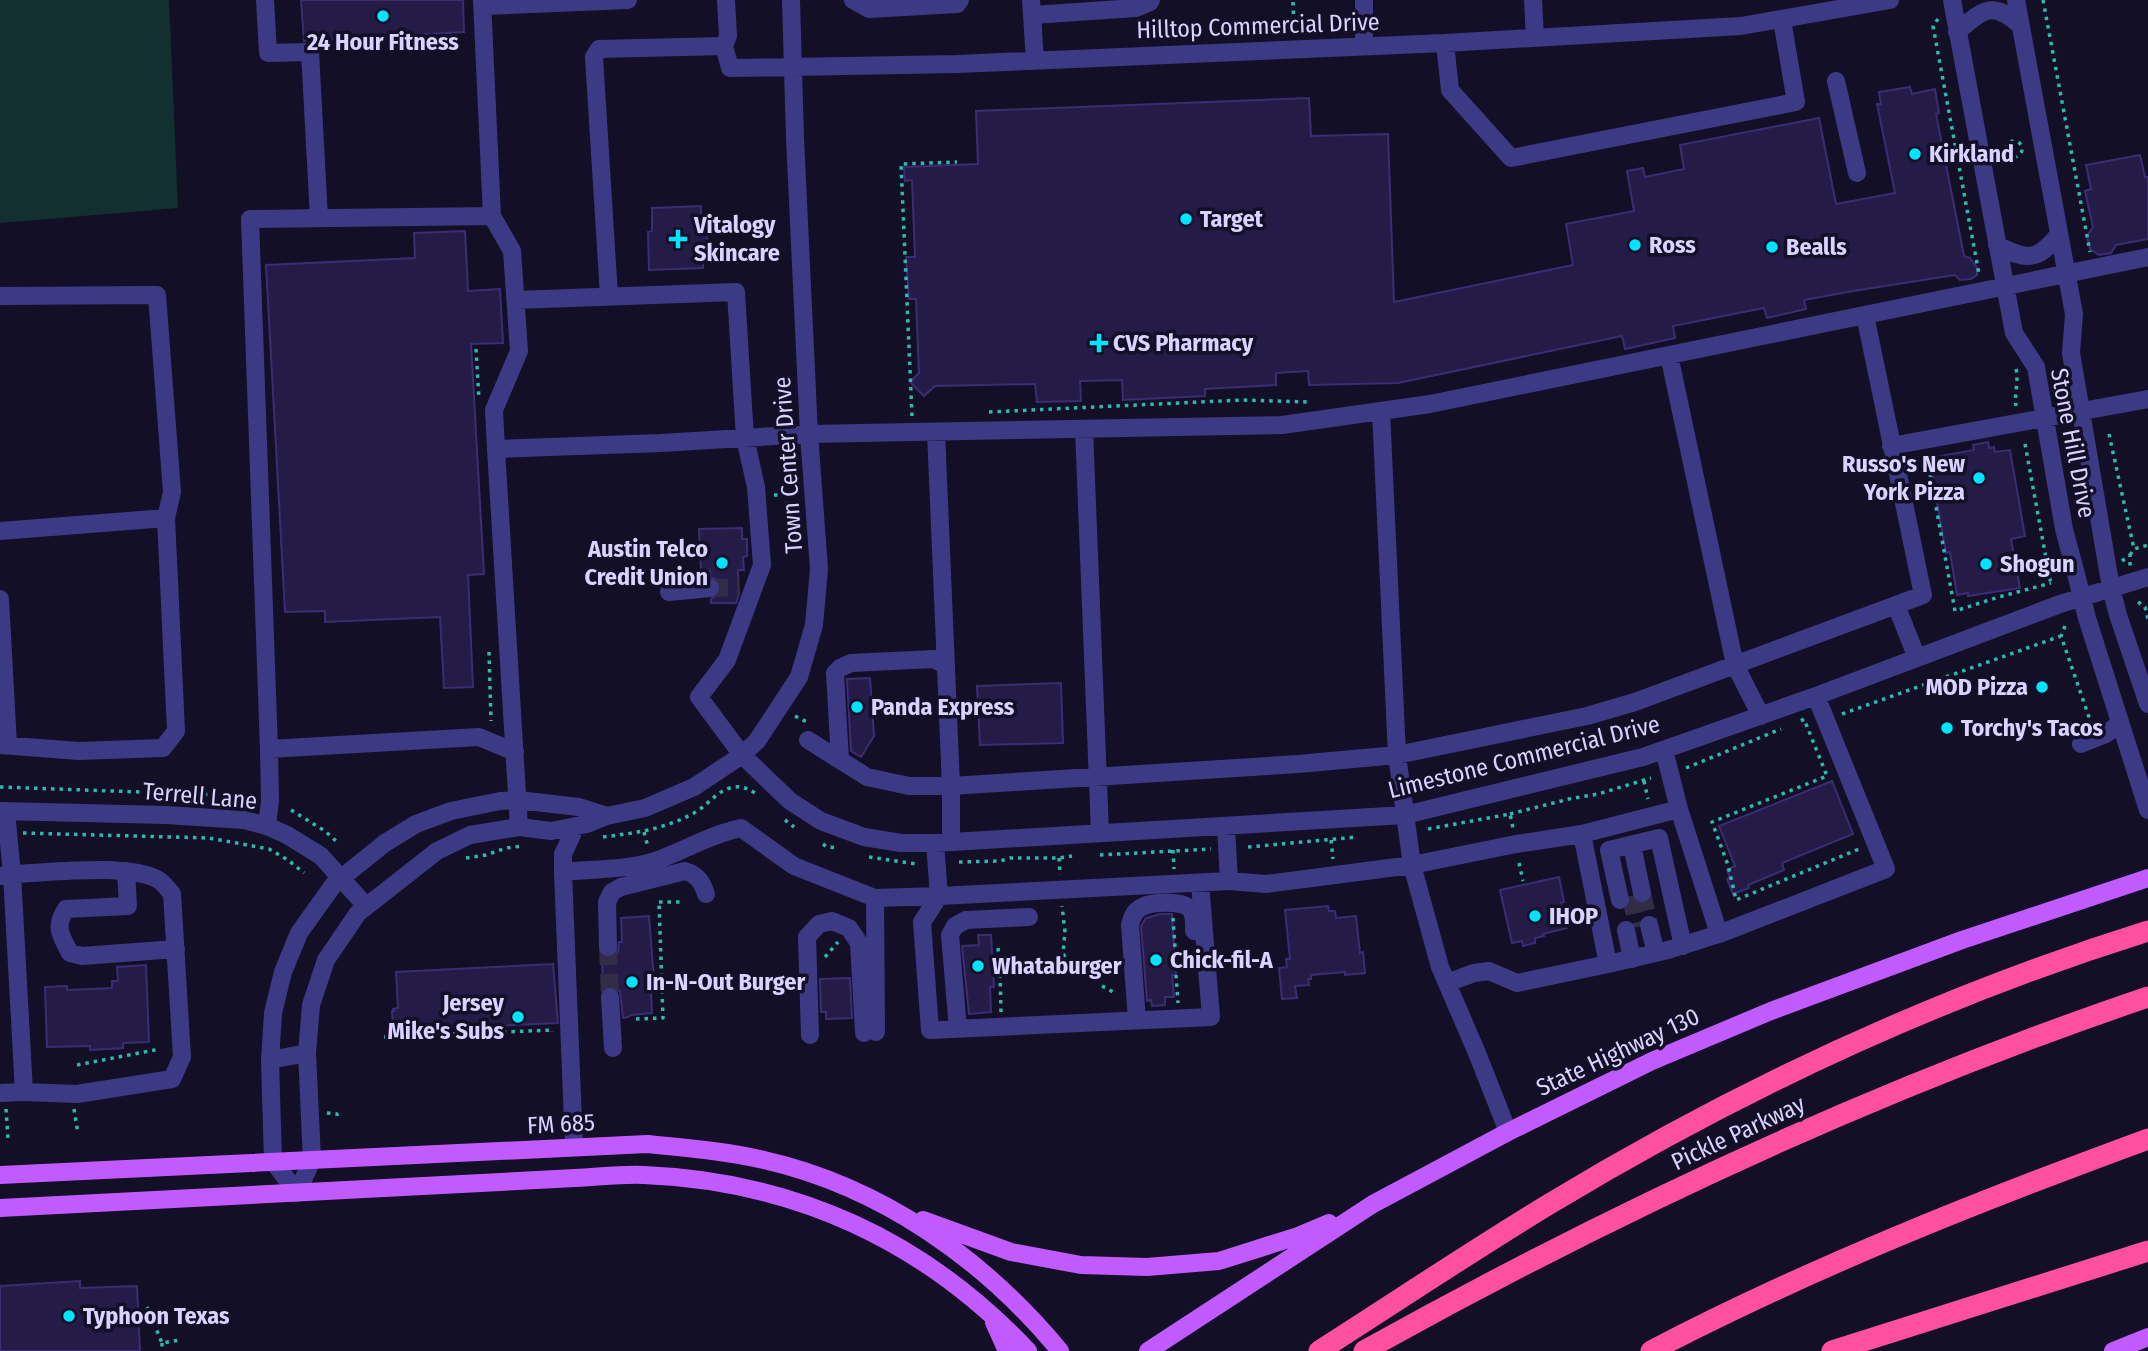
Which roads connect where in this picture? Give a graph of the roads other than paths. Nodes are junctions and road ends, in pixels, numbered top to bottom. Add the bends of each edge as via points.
1 (265, 0) edge
2 (628, 0) edge
3 (726, 0) edge
4 (791, 0) edge
5 (853, 0) edge
6 (960, 0) edge
7 (1151, 0) edge
8 (1364, 0) edge
9 (1533, 0) edge
10 (1890, 0) edge
11 (2016, 0) edge
12 (483, 3) edge
13 (1821, 6) edge
14 (1948, 6) edge
15 (1031, 8) edge
16 (1782, 20) junction
17 (2021, 26) junction
18 (1957, 32) junction
19 (1535, 38) junction
20 (1445, 43) junction
21 (724, 46) junction
22 (1364, 46) junction
23 (1035, 61) junction
24 (794, 68) junction
25 (1836, 81) dead end
26 (1857, 173) dead end
27 (492, 216) junction
28 (319, 218) junction
29 (2059, 234) junction
30 (1997, 245) junction
31 (2148, 257) edge
32 (2067, 275) junction
33 (2005, 287) junction
34 (0, 296) edge
35 (609, 296) junction
36 (516, 300) junction
37 (1865, 316) junction
38 (1669, 355) junction
39 (2148, 399) edge
40 (2081, 410) junction
41 (1381, 411) junction
42 (2044, 417) junction
43 (1084, 429) junction
44 (936, 432) junction
45 (809, 434) junction
46 (745, 438) junction
47 (1891, 446) junction
48 (496, 449) junction
49 (166, 518) junction
50 (0, 531) edge
51 (2148, 577) edge
52 (710, 588) tunnel mouth
53 (2111, 588) junction
54 (669, 592) dead end
55 (2081, 597) junction
56 (0, 599) edge
57 (1896, 605) junction
58 (1917, 658) junction
59 (946, 664) junction
60 (1735, 665) junction
61 (1816, 696) junction
62 (2148, 704) edge
63 (1761, 716) junction
64 (2120, 723) junction
65 (808, 740) dead end
66 (2081, 744) dead end
67 (4, 745) edge
68 (269, 749) junction
69 (1664, 750) junction
70 (515, 752) junction
71 (742, 755) junction
72 (1397, 755) junction
73 (840, 760) junction
74 (1098, 777) junction
75 (951, 786) junction
76 (518, 800) junction
77 (1679, 809) junction
78 (2148, 810) edge
79 (3, 811) edge
80 (1405, 815) junction
81 (607, 816) junction
82 (1226, 825) junction
83 (267, 826) junction
84 (519, 827) junction
85 (576, 827) junction
86 (551, 831) junction
87 (1100, 832) junction
88 (1582, 834) junction
89 (943, 843) junction
90 (563, 853) junction
91 (1412, 865) junction
92 (126, 871) junction
93 (563, 872) junction
94 (6, 875) edge
95 (340, 878) junction
96 (2148, 878) edge
97 (1229, 881) junction
98 (1199, 883) junction
99 (705, 894) dead end
100 (939, 896) junction
101 (1631, 896) tunnel mouth
102 (875, 898) junction
103 (366, 906) junction
104 (1029, 917) dead end
105 (1637, 927) tunnel mouth
106 (2148, 931) edge
107 (1719, 934) junction
108 (1683, 946) junction
109 (608, 947) tunnel mouth
110 (176, 949) junction
111 (1644, 956) junction
112 (1608, 964) junction
113 (1447, 983) junction
114 (610, 997) tunnel mouth
115 (2148, 997) edge
116 (1175, 1011) junction
117 (1138, 1020) junction
118 (958, 1029) junction
119 (810, 1035) dead end
120 (613, 1048) dead end
121 (307, 1053) junction
122 (270, 1060) junction
123 (24, 1092) junction
124 (3, 1100) edge
125 (1508, 1132) junction
126 (2148, 1139) edge
127 (574, 1147) junction
128 (312, 1160) junction
129 (272, 1161) junction
130 (0, 1175) edge
131 (297, 1194) junction
132 (1373, 1205) junction
133 (0, 1208) edge
134 (896, 1211) junction
135 (2148, 1251) edge
136 (988, 1310) junction
137 (2148, 1337) edge
138 (1007, 1351) edge
139 (1028, 1351) edge
140 (1060, 1351) edge
141 (1148, 1351) edge
142 (1319, 1351) edge
143 (1364, 1351) edge
144 (1651, 1351) edge
145 (1832, 1351) edge
146 (2113, 1351) edge

1 - 28 street via 268,53 310,52
2 - 12 street
3 - 21 street via 728,36
4 - 24 street, Town Center Drive
5 - 6 street via 869,9 957,4
7 - 15 street via 1136,8
8 - 22 street
9 - 19 street
10 - 13 street, Hilltop Commercial Drive
11 - 17 street, Stone Hill Drive
12 - 27 street
13 - 16 street, Hilltop Commercial Drive
14 - 18 street, Stone Hill Drive
15 - 23 street
16 - 19 street, Hilltop Commercial Drive
16 - 20 street via 1796,102 1511,158 1450,90
17 - 18 street via 2006,11 1990,9
17 - 29 street, Stone Hill Drive
18 - 30 street, Stone Hill Drive
19 - 20 street, Hilltop Commercial Drive
20 - 22 street, Hilltop Commercial Drive
21 - 24 street, Hilltop Commercial Drive via 730,68
21 - 35 street via 599,49 594,57
22 - 23 street, Hilltop Commercial Drive
23 - 24 street, Hilltop Commercial Drive
24 - 45 street, Town Center Drive
25 - 26 street
27 - 28 street
27 - 36 street via 512,251
28 - 68 street via 250,219
29 - 30 street via 2048,249 2025,258
29 - 32 street, Stone Hill Drive
30 - 33 street, Stone Hill Drive
31 - 32 street
32 - 33 street
32 - 40 street, Stone Hill Drive via 2074,314 2071,353
33 - 37 street
33 - 42 street, Stone Hill Drive via 2014,333 2036,367
34 - 49 street via 157,295 172,492
35 - 36 street
35 - 46 street via 736,292
36 - 48 street via 519,351 494,410
37 - 38 street
37 - 47 street
38 - 41 street
38 - 60 street
39 - 40 street
40 - 42 street
40 - 53 street, Stone Hill Drive
41 - 43 street via 1282,425
41 - 72 street
42 - 47 street
42 - 55 street, Stone Hill Drive
43 - 44 street
43 - 74 street
44 - 45 street
44 - 59 street
45 - 46 street
45 - 71 street, Town Center Drive via 820,569 814,625 799,677 757,741
46 - 48 street
46 - 71 street, Limestone Commercial Drive via 756,487 762,565 747,587 727,660 699,697
47 - 57 street via 1923,595
48 - 70 street
49 - 50 street
49 - 67 street via 176,731 163,748 79,751
51 - 53 street, Limestone Commercial Drive
52 - 54 street
53 - 55 street, Limestone Commercial Drive
53 - 62 street, Stone Hill Drive
55 - 58 street, Limestone Commercial Drive
55 - 64 street, Stone Hill Drive
56 - 67 street
57 - 58 street
57 - 60 street
58 - 61 street, Limestone Commercial Drive
59 - 73 street via 934,659 852,663 840,668 835,673
59 - 75 street
60 - 63 street
60 - 72 street via 1587,716
61 - 63 street, Limestone Commercial Drive
61 - 107 street via 1885,869
63 - 69 street, Limestone Commercial Drive
64 - 66 street
64 - 78 street, Stone Hill Drive
65 - 73 street
68 - 70 street via 479,737
68 - 83 street
69 - 77 street
69 - 80 street, Limestone Commercial Drive
70 - 76 street
71 - 81 street, Town Center Drive via 694,787 645,808
71 - 89 street, Limestone Commercial Drive via 790,801 821,821 901,844
72 - 74 street
72 - 80 street
73 - 75 street via 867,777 909,786
74 - 75 street
74 - 87 street
75 - 89 street
76 - 81 street, Town Center Drive via 579,807
76 - 84 street
76 - 95 street, Town Center Drive via 451,811 416,824
77 - 88 street
77 - 107 street
79 - 83 street, Terrell Lane via 166,815
79 - 94 street via 8,833
80 - 82 street, Limestone Commercial Drive
80 - 91 street
81 - 85 street, Town Center Drive
82 - 87 street, Limestone Commercial Drive
82 - 97 street
83 - 95 street, Terrell Lane via 321,856
84 - 86 street, Town Center Drive
84 - 103 street, Town Center Drive via 470,835 437,851
85 - 86 street, Town Center Drive
85 - 90 street
86 - 90 street
87 - 89 street, Limestone Commercial Drive
88 - 91 street
88 - 112 street
89 - 100 street
90 - 93 street
91 - 97 street via 1266,884
91 - 113 street
92 - 94 street
92 - 110 street via 160,880 172,894
92 - 110 street via 128,906 66,909 59,919 60,936 70,953
93 - 102 street via 651,862 741,828 794,866
93 - 127 street
94 - 123 street
95 - 103 street, Terrell Lane
95 - 122 street, Town Center Drive via 299,933 283,972 273,1013
96 - 125 main road, State Highway 130 / FM 685 via 1771,1011
97 - 98 street
98 - 100 street
98 - 116 street via 1211,1017
99 - 109 street via 701,882 685,871 621,887 607,902
100 - 102 street
100 - 118 street via 922,922 930,1030
101 - 108 street via 1626,846 1659,838
102 - 119 street via 870,1032 859,943 849,928 832,921 819,924 807,937
103 - 121 street, Town Center Drive via 326,960 311,1005
104 - 118 street via 966,920 954,926 950,935
105 - 111 street
106 - 142 highway via 2018,975 1837,1052 1745,1097 1551,1203
107 - 108 street
108 - 111 street
110 - 123 street via 182,1056 172,1079 77,1094
111 - 112 street
112 - 113 street via 1517,983 1489,971
113 - 125 street
114 - 120 street
115 - 143 highway, Pickle Parkway via 1991,1054 1756,1152 1582,1235
116 - 117 street
116 - 117 street via 1188,1009 1198,997 1193,916 1184,904 1144,905 1134,913 1130,925
117 - 118 street
121 - 122 street
121 - 128 street, Town Center Drive
122 - 129 street, Town Center Drive
123 - 124 street
125 - 132 main road, State Highway 130 / FM 685
126 - 144 highway via 2051,1174 1813,1273
127 - 128 main road, FM 685 / FM 685
127 - 134 main road, FM 685 / FM 685 via 647,1144 764,1160 853,1189
128 - 129 main road, FM 685 / FM 685
128 - 131 street, Town Center Drive
129 - 130 main road, FM 685 / FM 685
129 - 131 street
131 - 133 main road
131 - 136 main road via 630,1176 704,1181 757,1191 843,1218 915,1256
132 - 134 main road, FM 685 via 1298,1237 1219,1261 1147,1267 1081,1265 1011,1252
132 - 141 main road, State Highway 130
134 - 140 main road, FM 685 via 1005,1291
135 - 145 highway
136 - 138 main road
136 - 139 main road
137 - 146 main road

